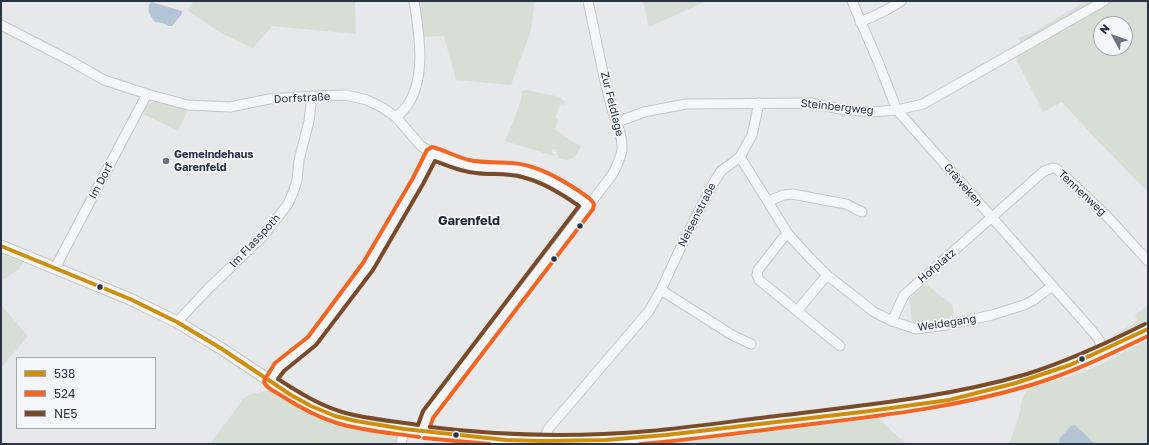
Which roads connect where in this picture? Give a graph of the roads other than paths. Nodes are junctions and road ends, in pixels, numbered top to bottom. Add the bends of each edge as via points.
1 (414, 1) edge
2 (588, 1) edge
3 (852, 1) edge
4 (901, 1) edge
5 (1104, 1) edge
6 (860, 22) junction
7 (1, 25) edge
8 (147, 94) junction
9 (312, 96) junction
10 (759, 103) junction
11 (897, 110) junction
12 (396, 117) junction
13 (617, 122) junction
14 (432, 153) junction
15 (740, 157) junction
16 (769, 201) junction
17 (588, 205) junction
18 (862, 212) dead end
19 (992, 218) junction
20 (788, 234) junction
21 (1, 246) edge
22 (1148, 261) edge
23 (55, 268) junction
24 (827, 275) junction
25 (1052, 286) junction
26 (661, 290) junction
27 (797, 311) junction
28 (892, 321) junction
29 (177, 322) junction
30 (1148, 330) edge
31 (751, 344) dead end
32 (840, 346) dead end
33 (1103, 351) junction
34 (270, 380) junction
35 (404, 429) junction
36 (422, 432) junction
37 (542, 441) junction
38 (401, 444) edge

1 - 12 street via 420,56 417,80 414,94
2 - 13 street, Zur Feldlage via 612,110
3 - 6 street, Gräweken
4 - 6 street
5 - 11 street, Steinbergweg via 923,104
6 - 11 street, Gräweken
7 - 8 street, Dorfstraße via 104,80
8 - 9 street, Dorfstraße via 188,105 230,107 269,99
8 - 23 street, Im Dorf
9 - 12 street, Dorfstraße via 346,95 367,100
9 - 29 street, Im Flasspoth via 297,180 288,204 262,237
10 - 11 street, Steinbergweg via 812,103 871,112
10 - 13 street, Steinbergweg via 686,104 644,112
10 - 15 street, Neisenstraße via 752,135
11 - 19 street, Gräweken
12 - 14 street, Dorfstraße via 421,146
13 - 17 street, Zur Feldlage via 622,150 619,159 612,175
14 - 17 street, Dorfstraße via 461,164 518,170 542,176
14 - 34 street via 368,266 312,341 279,367
15 - 16 street, Weidegang
15 - 26 street, Neisenstraße via 721,171 714,182
16 - 18 street via 792,194 846,204
16 - 20 street, Weidegang
17 - 36 street, Zur Feldlage via 428,416
19 - 22 street, Tennenweg via 1044,171 1057,169 1105,214
19 - 25 street, Gräweken
19 - 28 street, Hofplatz via 904,295
20 - 24 street, Weidegang
20 - 27 street via 758,270 758,275 759,280
21 - 23 street
23 - 29 street via 130,299
24 - 27 street
24 - 28 street, Weidegang via 874,312
25 - 28 street, Weidegang via 1024,305 992,315 916,329
25 - 33 street, Gräweken via 1094,334
26 - 31 street via 732,335
26 - 37 street, Neisenstraße via 649,311 549,428
27 - 32 street
29 - 34 street
30 - 33 street
33 - 37 street via 1016,383 949,400 666,435 606,440
34 - 35 street via 311,406 335,416
35 - 36 street
35 - 38 street
36 - 37 street

